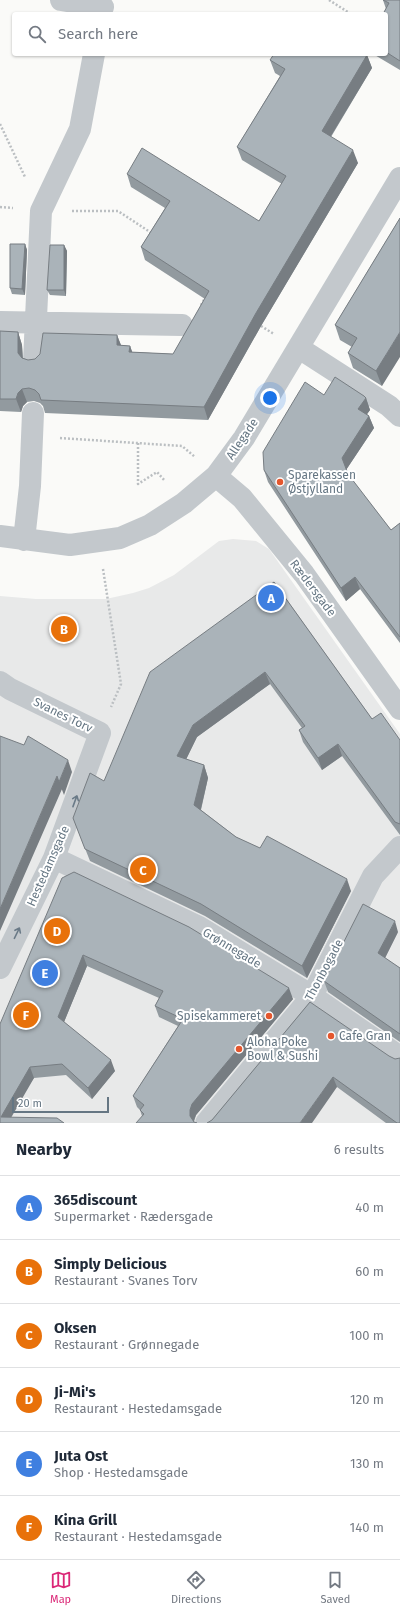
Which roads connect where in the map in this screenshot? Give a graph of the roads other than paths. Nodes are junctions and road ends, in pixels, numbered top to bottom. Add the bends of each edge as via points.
1 (61, 0) edge
2 (103, 7) edge
3 (94, 56) edge
4 (400, 178) edge
5 (0, 322) edge
6 (36, 323) junction
7 (182, 325) dead end
8 (299, 348) junction
9 (34, 361) edge
10 (33, 413) dead end
11 (400, 416) edge
12 (216, 476) junction
13 (0, 536) edge
14 (24, 540) junction
15 (0, 682) edge
16 (400, 709) edge
17 (89, 761) joint
18 (400, 847) edge
19 (54, 858) junction
20 (0, 968) edge
21 (312, 996) junction
22 (400, 1057) edge
23 (206, 1123) edge

1 - 2 street
3 - 6 street via 80,129 41,211
4 - 8 street, Allegade
5 - 6 street
6 - 7 street
6 - 9 street
8 - 11 street via 389,406
8 - 12 street, Allegade via 244,438
10 - 14 street via 30,486
12 - 14 street, Allegade via 184,503 150,525 120,538 70,545
12 - 16 street, Rædersgade via 242,498 299,569
13 - 14 street, Allegade
15 - 17 street, Svanes Torv via 100,733
19 -> 17 street, Hestedamsgade
18 - 21 street, Thonbogade via 373,876
20 -> 19 street, Hestedamsgade
19 - 21 street, Grønnegade via 199,928
21 - 22 street, Grønnegade
21 - 23 street, Thonbogade

